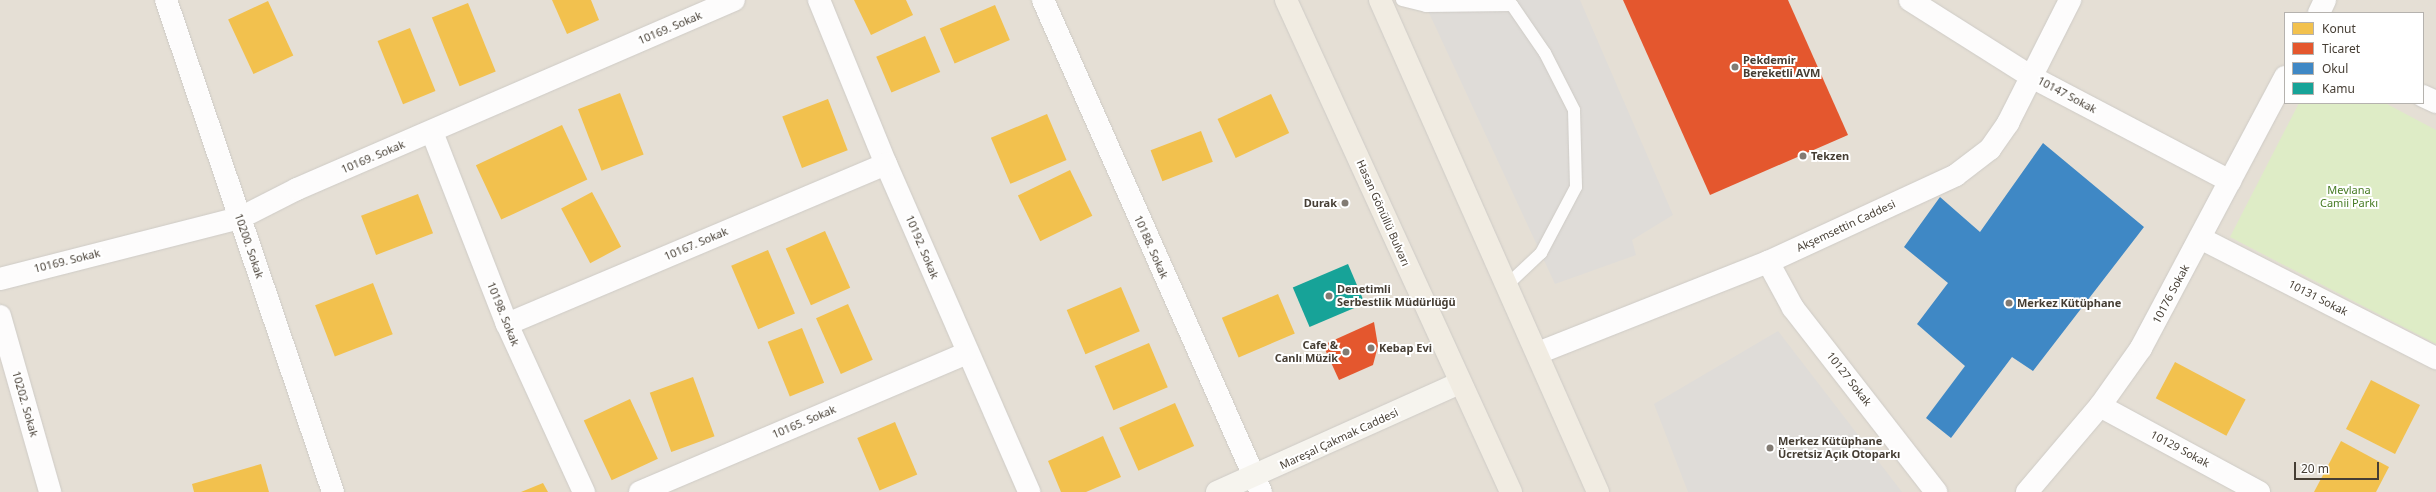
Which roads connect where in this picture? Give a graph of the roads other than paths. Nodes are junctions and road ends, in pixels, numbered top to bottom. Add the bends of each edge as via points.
1 (166, 0) edge
2 (734, 0) edge
3 (818, 0) edge
4 (1043, 0) edge
5 (1286, 0) edge
6 (1380, 0) edge
7 (1402, 0) edge
8 (1910, 0) edge
9 (2070, 0) edge
10 (2325, 0) edge
11 (703, 6) edge
12 (2319, 12) edge
13 (2030, 76) junction
14 (2284, 79) edge
15 (2424, 96) edge
16 (2436, 102) edge
17 (432, 132) junction
18 (886, 164) junction
19 (2230, 181) junction
20 (240, 218) junction
21 (2200, 238) junction
22 (1768, 262) junction
23 (0, 279) edge
24 (1506, 286) junction
25 (0, 316) edge
26 (506, 324) junction
27 (967, 353) junction
28 (1538, 353) junction
29 (2436, 358) edge
30 (1460, 383) junction
31 (2100, 406) junction
32 (1258, 485) edge
33 (50, 492) edge
34 (333, 492) edge
35 (584, 492) edge
36 (640, 492) edge
37 (1030, 492) edge
38 (1216, 492) edge
39 (1511, 492) edge
40 (1598, 492) edge
41 (1936, 492) edge
42 (2028, 492) edge
43 (2259, 492) edge

1 - 20 street, 10200. Sokak
2 - 11 street, 10169. Sokak
3 - 18 street, 10192. Sokak
4 - 32 street, 10188. Sokak
5 - 30 main road, Hasan Gönüllü Bulvarı
6 - 24 main road
7 - 24 lane via 1426,6 1512,5 1545,53 1574,110 1576,187 1541,253
8 - 13 street, 10147 Sokak
9 - 13 street, Akşemsettin Caddesi
10 - 12 street
11 - 17 street, 10169. Sokak
13 - 19 street, 10147 Sokak
13 - 22 street, Akşemsettin Caddesi via 2008,123 1990,149 1956,175
14 - 19 street, 10176 Sokak
15 - 16 street
17 - 20 street, 10169. Sokak
17 - 26 street, 10198. Sokak
18 - 26 street, 10167. Sokak
18 - 27 street, 10192. Sokak
19 - 21 street, 10176 Sokak
20 - 23 street, 10169. Sokak
20 - 34 street, 10200. Sokak
21 - 29 street, 10131 Sokak
21 - 31 street, 10176 Sokak via 2141,348
22 - 28 street, Akşemsettin Caddesi
22 - 41 street, 10127 Sokak via 1794,308
24 - 28 main road
25 - 33 street, 10202. Sokak
26 - 35 street, 10198. Sokak
27 - 36 street, 10165. Sokak
27 - 37 street, 10192. Sokak
28 - 40 main road
30 - 32 street, Mareşal Çakmak Caddesi
30 - 39 main road, Hasan Gönüllü Bulvarı
31 - 42 street, 10176 Sokak
31 - 43 street, 10129 Sokak
32 - 38 street, Mareşal Çakmak Caddesi

